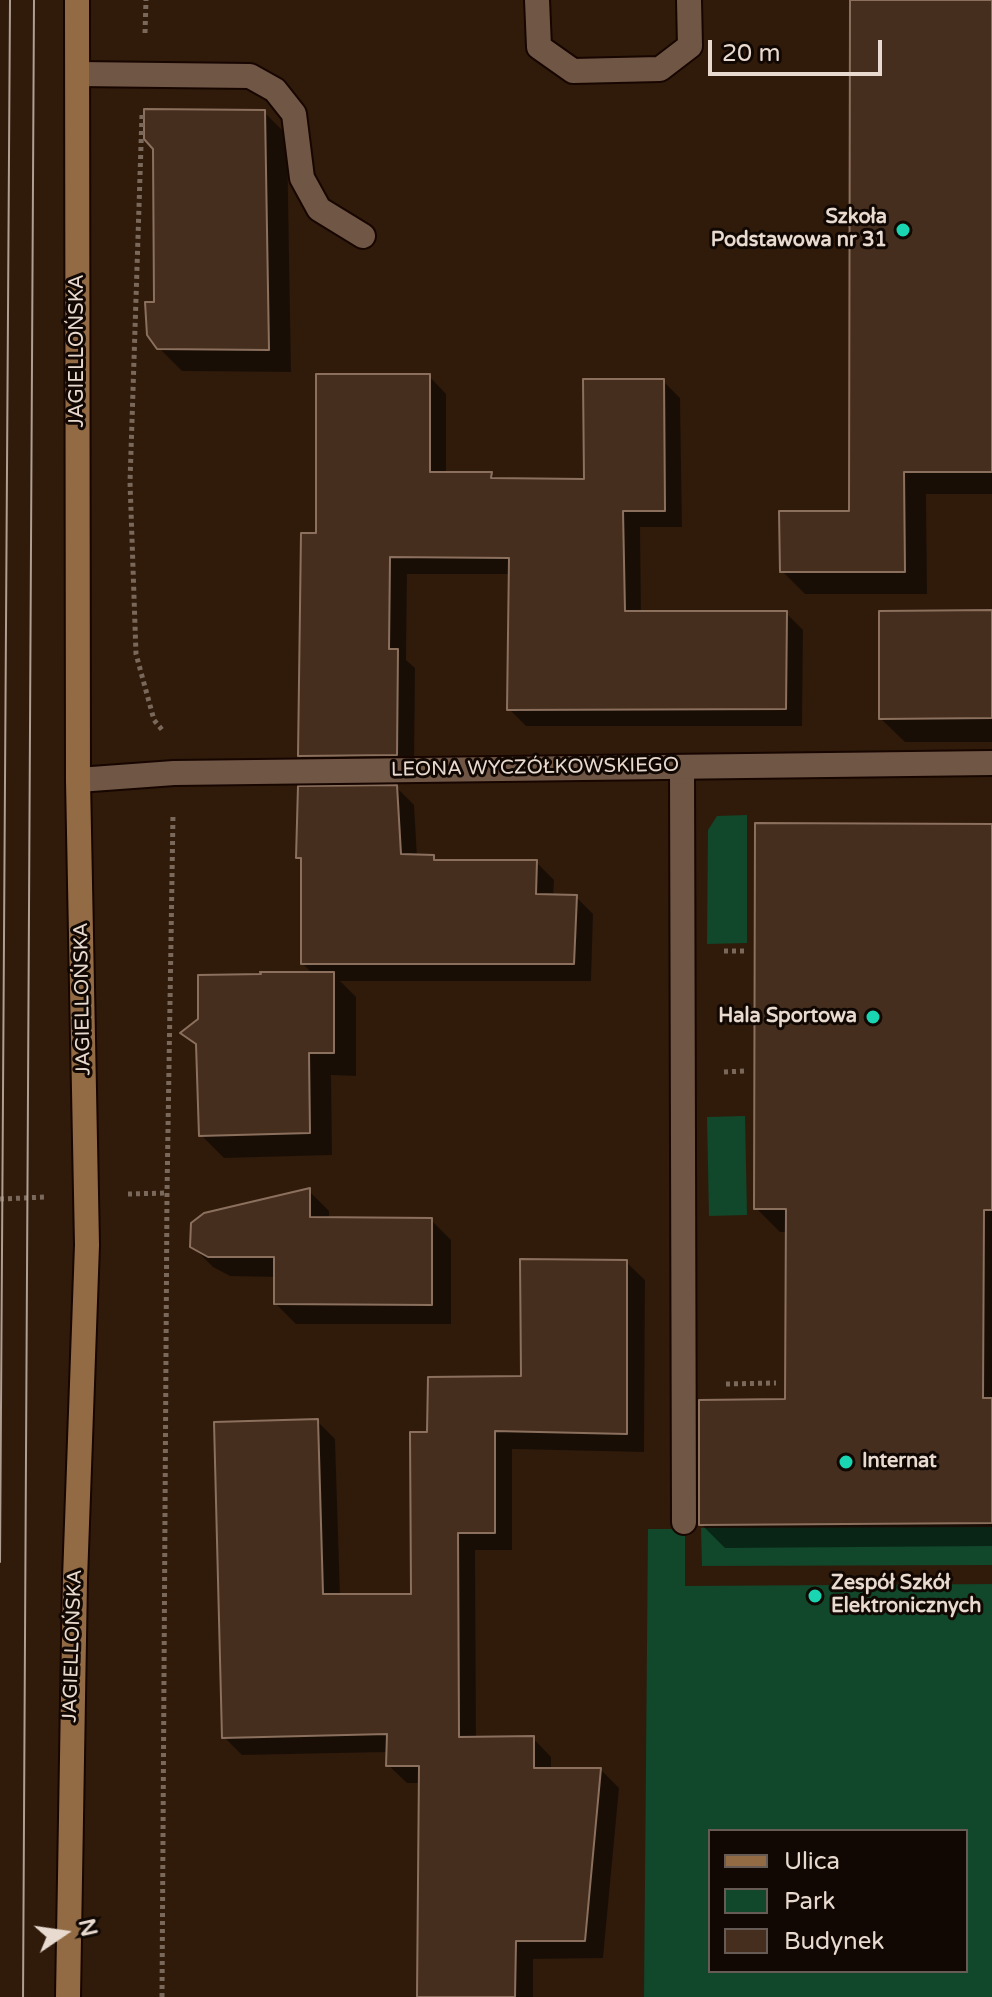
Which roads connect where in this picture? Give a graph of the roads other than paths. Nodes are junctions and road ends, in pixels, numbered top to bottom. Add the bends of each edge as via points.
1 (77, 0) edge
2 (537, 0) edge
3 (689, 0) edge
4 (78, 74) junction
5 (363, 236) dead end
6 (992, 763) edge
7 (682, 767) junction
8 (78, 780) junction
9 (684, 1522) dead end
10 (68, 1997) edge

1 - 4 main road, JAGIELLOŃSKA
2 - 3 street via 539,47 573,71 660,69 690,46
4 - 5 street via 250,76 275,90 294,114 302,178 319,209
4 - 8 main road, JAGIELLOŃSKA
6 - 7 street, LEONA WYCZÓŁKOWSKIEGO
7 - 8 street, LEONA WYCZÓŁKOWSKIEGO via 174,773
7 - 9 street
8 - 10 main road, JAGIELLOŃSKA via 87,1245 73,1639

